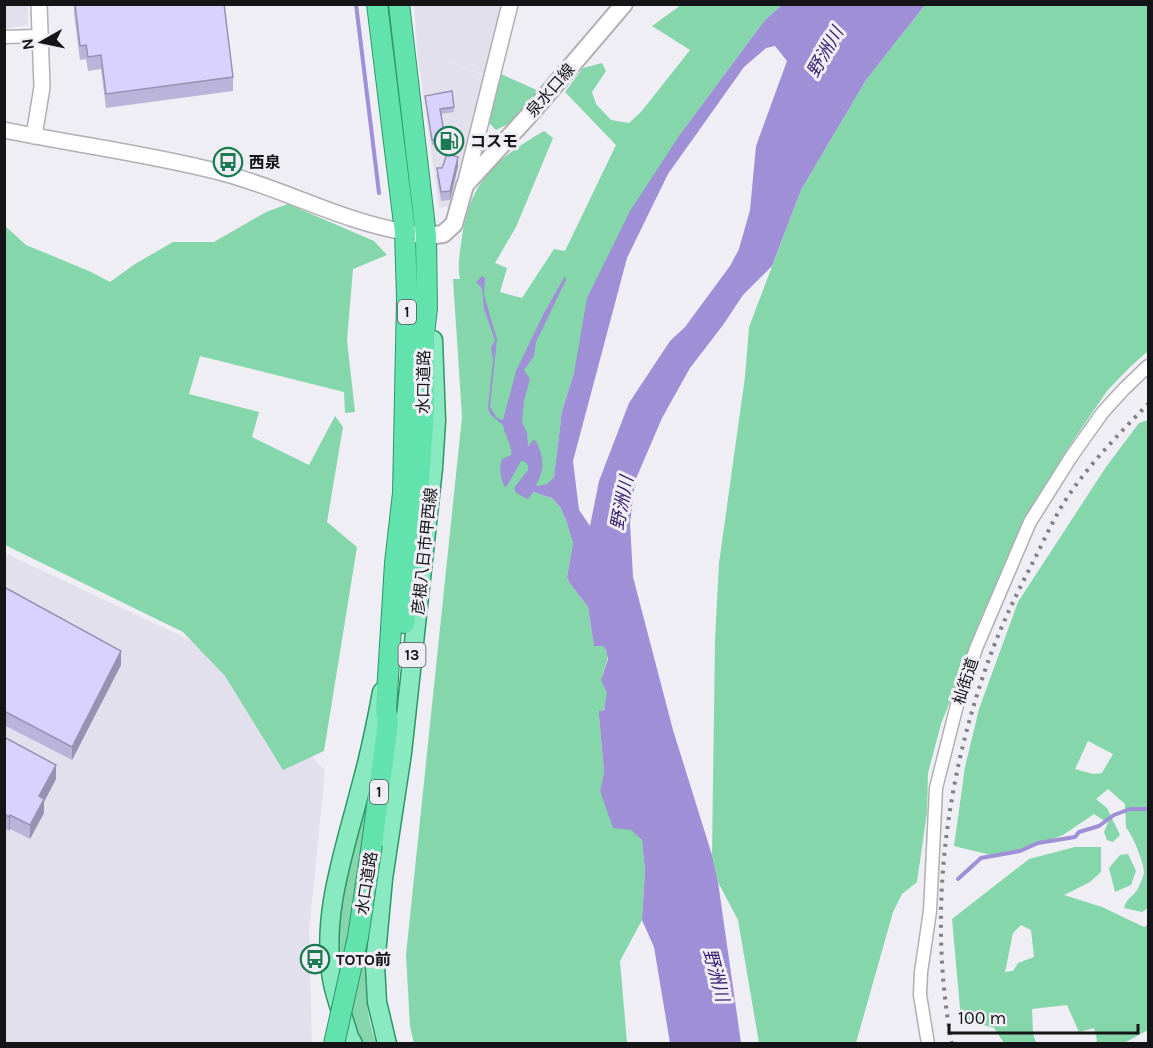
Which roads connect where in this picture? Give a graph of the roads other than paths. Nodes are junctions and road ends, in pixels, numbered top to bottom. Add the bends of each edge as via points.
1 (39, 4) edge
2 (377, 4) edge
3 (399, 4) edge
4 (510, 4) edge
5 (624, 4) edge
6 (39, 36) junction
7 (4, 38) edge
8 (4, 130) edge
9 (34, 136) junction
10 (465, 185) junction
11 (405, 232) junction
12 (426, 236) junction
13 (427, 308) junction
14 (1149, 366) edge
15 (393, 621) junction
16 (388, 722) junction
17 (334, 1044) edge
18 (353, 1044) edge
19 (387, 1044) edge
20 (928, 1044) edge

1 - 6 street
2 - 11 highway, 水口道路 / 1
3 - 12 highway, 水口道路 / 1
4 - 10 street
5 - 10 main road, 泉水口線
6 - 7 street
6 - 9 street via 42,87
8 - 9 street
9 - 11 street via 132,152 223,173 381,228
10 - 12 main road, 泉水口線 via 454,224 443,234
11 - 12 main road
11 - 15 highway, 水口道路 / 1 via 403,493
12 - 13 highway, 水口道路 / 1
13 - 16 highway, 水口道路 / 1 via 414,538 394,709
13 - 19 main road, 彦根八日市甲西線 / 13 via 436,421 433,468 375,965 376,1002
14 - 20 street, 杣街道 via 1103,412 1030,522 959,697 936,788 930,911 920,995
15 - 16 highway, 水口道路 / 1
15 - 18 main road, 彦根八日市甲西線 / 13 via 375,730 331,915 333,983
16 - 17 highway, 水口道路 / 1, bridge via 358,937

